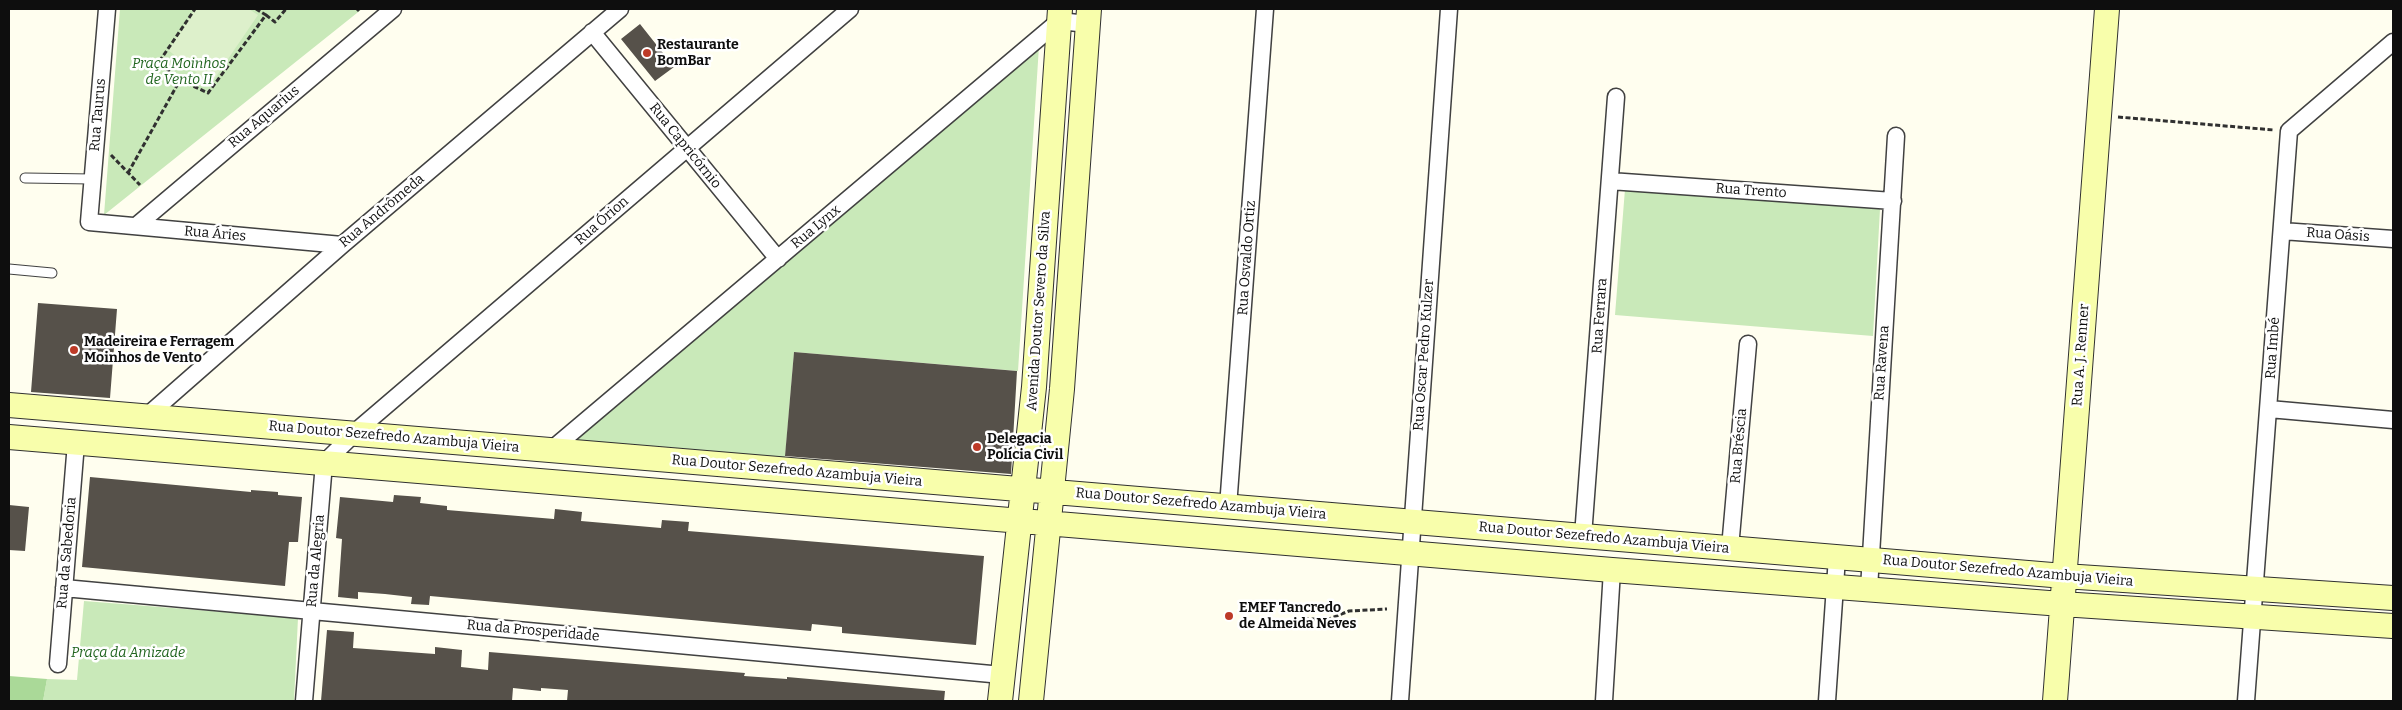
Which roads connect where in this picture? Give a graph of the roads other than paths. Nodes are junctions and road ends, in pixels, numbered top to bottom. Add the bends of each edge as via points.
1 (106, 9) edge
2 (393, 9) edge
3 (620, 9) edge
4 (850, 9) edge
5 (1265, 9) edge
6 (1449, 9) edge
7 (2107, 9) edge
8 (1059, 15) edge
9 (1089, 16) edge
10 (592, 32) junction
11 (2393, 42) edge
12 (1616, 96) dead end
13 (1896, 136) dead end
14 (687, 148) junction
15 (25, 178) dead end
16 (92, 179) junction
17 (1610, 181) junction
18 (1892, 201) junction
19 (89, 222) joint
20 (136, 226) junction
21 (2282, 231) junction
22 (2393, 239) edge
23 (342, 245) junction
24 (778, 259) junction
25 (9, 269) edge
26 (52, 273) dead end
27 (1748, 344) dead end
28 (1034, 387) junction
29 (1062, 388) junction
30 (9, 404) edge
31 (2269, 409) junction
32 (147, 416) junction
33 (2393, 420) edge
34 (354, 434) junction
35 (9, 437) edge
36 (76, 443) junction
37 (551, 450) junction
38 (324, 463) junction
39 (832, 474) junction
40 (1024, 489) junction
41 (1051, 492) junction
42 (828, 505) junction
43 (1228, 507) junction
44 (1021, 521) junction
45 (1413, 522) junction
46 (1048, 523) junction
47 (1583, 536) junction
48 (1730, 548) junction
49 (1410, 553) junction
50 (1837, 557) junction
51 (1870, 560) junction
52 (1612, 570) junction
53 (2064, 576) junction
54 (1835, 587) junction
55 (64, 588) junction
56 (1869, 589) junction
57 (2256, 589) junction
58 (2393, 598) edge
59 (2062, 604) junction
60 (312, 610) junction
61 (2253, 617) junction
62 (2393, 626) edge
63 (58, 664) dead end
64 (1002, 675) junction
65 (304, 701) edge
66 (1000, 701) edge
67 (1031, 701) edge
68 (1400, 701) edge
69 (1604, 701) edge
70 (1827, 701) edge
71 (2055, 701) edge
72 (2246, 701) edge

1 - 16 street, Rua Taurus
2 - 20 street, Rua Aquarius
3 - 10 street, Rua Andrômeda
4 - 14 street, Rua Órion
5 - 43 street, Rua Osvaldo Ortiz
6 - 45 street, Rua Oscar Pedro Kulzer
7 - 53 street, Rua A. J. Renner
8 - 9 street
8 - 24 street, Rua Lynx
8 - 28 street, Avenida Doutor Severo da Silva
9 - 29 street, Avenida Doutor Severo da Silva
10 - 14 street, Rua Capricórnio
10 - 23 street, Rua Andrômeda
11 - 21 street, Rua Imbé via 2289,132
12 - 17 street, Rua Ferrara
13 - 18 street, Rua Ravena
14 - 24 street, Rua Capricórnio
14 - 34 street, Rua Órion
15 - 16 lane
16 - 19 street, Rua Taurus
17 - 18 street, Rua Trento
17 - 47 street, Rua Ferrara
18 - 51 street, Rua Ravena
19 - 20 street, Rua Áries
20 - 23 street, Rua Áries
21 - 22 street, Rua Oásis
21 - 31 street, Rua Imbé
23 - 32 street, Rua Andrômeda
24 - 37 street, Rua Lynx
25 - 26 lane
27 - 48 street, Rua Bréscia
28 - 29 street
28 - 40 street, Avenida Doutor Severo da Silva
29 - 41 street, Avenida Doutor Severo da Silva
30 - 32 street, Rua Doutor Sezefredo Azambuja Vieira
31 - 33 street
31 - 57 street, Rua Imbé
32 - 34 street, Rua Doutor Sezefredo Azambuja Vieira
34 - 37 street, Rua Doutor Sezefredo Azambuja Vieira
34 - 38 street
35 - 36 street, Rua Doutor Sezefredo Azambuja Vieira
36 - 38 street, Rua Doutor Sezefredo Azambuja Vieira
36 - 55 street, Rua da Sabedoria
37 - 39 street, Rua Doutor Sezefredo Azambuja Vieira
38 - 42 street, Rua Doutor Sezefredo Azambuja Vieira
38 - 60 street, Rua da Alegria
39 - 40 street, Rua Doutor Sezefredo Azambuja Vieira
39 - 42 street
40 - 41 street, Rua Doutor Sezefredo Azambuja Vieira
40 - 44 street, Avenida Doutor Severo da Silva
41 - 43 street, Rua Doutor Sezefredo Azambuja Vieira
41 - 46 street, Avenida Doutor Severo da Silva
42 - 44 street, Rua Doutor Sezefredo Azambuja Vieira
43 - 45 street, Rua Doutor Sezefredo Azambuja Vieira
44 - 46 street, Rua Doutor Sezefredo Azambuja Vieira
44 - 64 street, Avenida Doutor Severo da Silva
45 - 47 street, Rua Doutor Sezefredo Azambuja Vieira
45 - 49 street, Rua Oscar Pedro Kulzer
46 - 49 street, Rua Doutor Sezefredo Azambuja Vieira
46 - 67 street, Avenida Doutor Severo da Silva
47 - 48 street, Rua Doutor Sezefredo Azambuja Vieira
48 - 50 street, Rua Doutor Sezefredo Azambuja Vieira
49 - 52 street, Rua Doutor Sezefredo Azambuja Vieira
49 - 68 street, Rua Oscar Pedro Kulzer
50 - 51 street, Rua Doutor Sezefredo Azambuja Vieira
50 - 54 street
51 - 53 street, Rua Doutor Sezefredo Azambuja Vieira
51 - 56 street, Rua Ravena
52 - 54 street, Rua Doutor Sezefredo Azambuja Vieira
52 - 69 street
53 - 57 street, Rua Doutor Sezefredo Azambuja Vieira
53 - 59 street, Rua A. J. Renner
54 - 56 street, Rua Doutor Sezefredo Azambuja Vieira
54 - 70 street
55 - 60 street, Rua da Prosperidade
55 - 63 street, Rua da Sabedoria
56 - 59 street, Rua Doutor Sezefredo Azambuja Vieira
57 - 58 street, Rua Doutor Sezefredo Azambuja Vieira
57 - 61 street, Rua Imbé
59 - 61 street, Rua Doutor Sezefredo Azambuja Vieira
59 - 71 street, Rua A. J. Renner
60 - 64 street, Rua da Prosperidade
60 - 65 street, Rua da Alegria
61 - 62 street, Rua Doutor Sezefredo Azambuja Vieira
61 - 72 street, Rua Imbé
64 - 66 street, Avenida Doutor Severo da Silva

